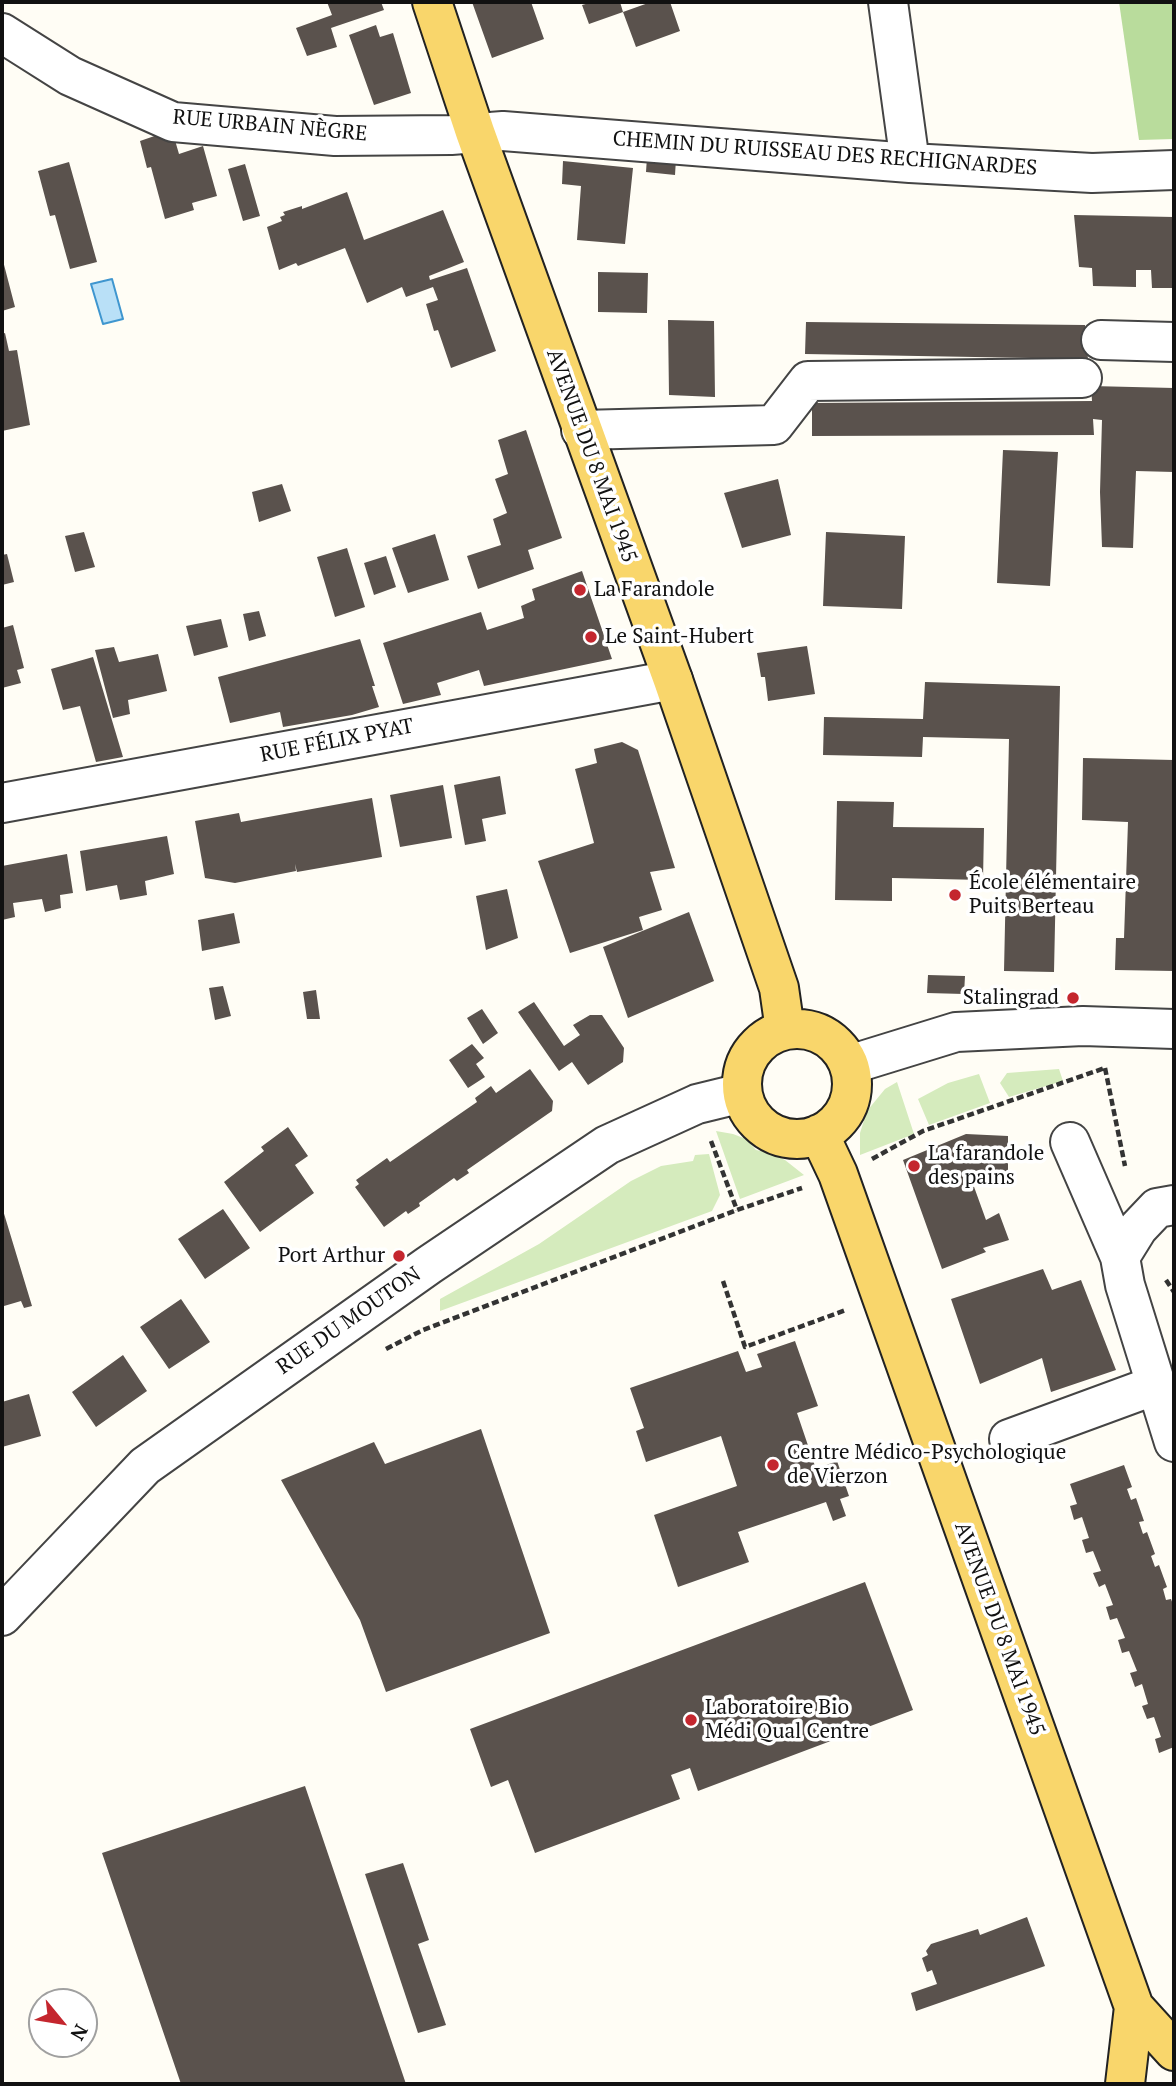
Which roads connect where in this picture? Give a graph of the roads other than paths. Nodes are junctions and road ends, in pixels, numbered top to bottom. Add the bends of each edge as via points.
1 (432, 2) edge
2 (888, 2) edge
3 (2, 33) edge
4 (475, 132) junction
5 (910, 163) junction
6 (1174, 170) edge
7 (1101, 340) dead end
8 (1174, 342) edge
9 (1082, 378) dead end
10 (581, 430) junction
11 (673, 680) junction
12 (2, 803) edge
13 (1174, 1029) edge
14 (786, 1030) junction
15 (849, 1065) junction
16 (742, 1093) junction
17 (819, 1134) junction
18 (1070, 1142) dead end
19 (1174, 1205) edge
20 (1129, 1242) junction
21 (1156, 1385) junction
22 (1009, 1439) dead end
23 (1174, 1442) edge
24 (2, 1616) edge
25 (1134, 2007) junction
26 (1174, 2051) edge
27 (1174, 2071) edge
28 (1125, 2084) edge
29 (1140, 2084) edge

1 - 4 main road, AVENUE DU 8 MAI 1945
2 - 5 street
3 - 4 street, RUE URBAIN NÈGRE via 70,76 173,122 335,136
4 - 5 street, CHEMIN DU RUISSEAU DES RECHIGNARDES
4 - 10 main road, AVENUE DU 8 MAI 1945
5 - 6 street, CHEMIN DU RUISSEAU DES RECHIGNARDES via 1092,173
7 - 8 street
9 - 10 street via 808,381 774,425
10 - 11 main road, AVENUE DU 8 MAI 1945
11 - 12 street, RUE FÉLIX PYAT
11 - 14 main road, AVENUE DU 8 MAI 1945 via 779,988
13 - 15 street via 1073,1026 957,1032
14 - 15 main road via 816,1032 841,1051
14 - 16 main road via 770,1036 752,1053 742,1077
15 - 17 main road via 852,1081 844,1113
16 - 17 main road via 747,1109 771,1132 803,1139
16 - 24 street, RUE DU MOUTON via 697,1104 607,1145 429,1265 145,1466
17 - 25 main road, AVENUE DU 8 MAI 1945 via 838,1174
18 - 20 street
19 - 20 street via 1157,1208
20 - 21 street via 1125,1285
21 - 22 street
21 - 23 street
25 - 26 main road, AVENUE DU 8 MAI 1945
25 - 28 main road, AVENUE DU 8 MAI 1945
27 - 29 main road

